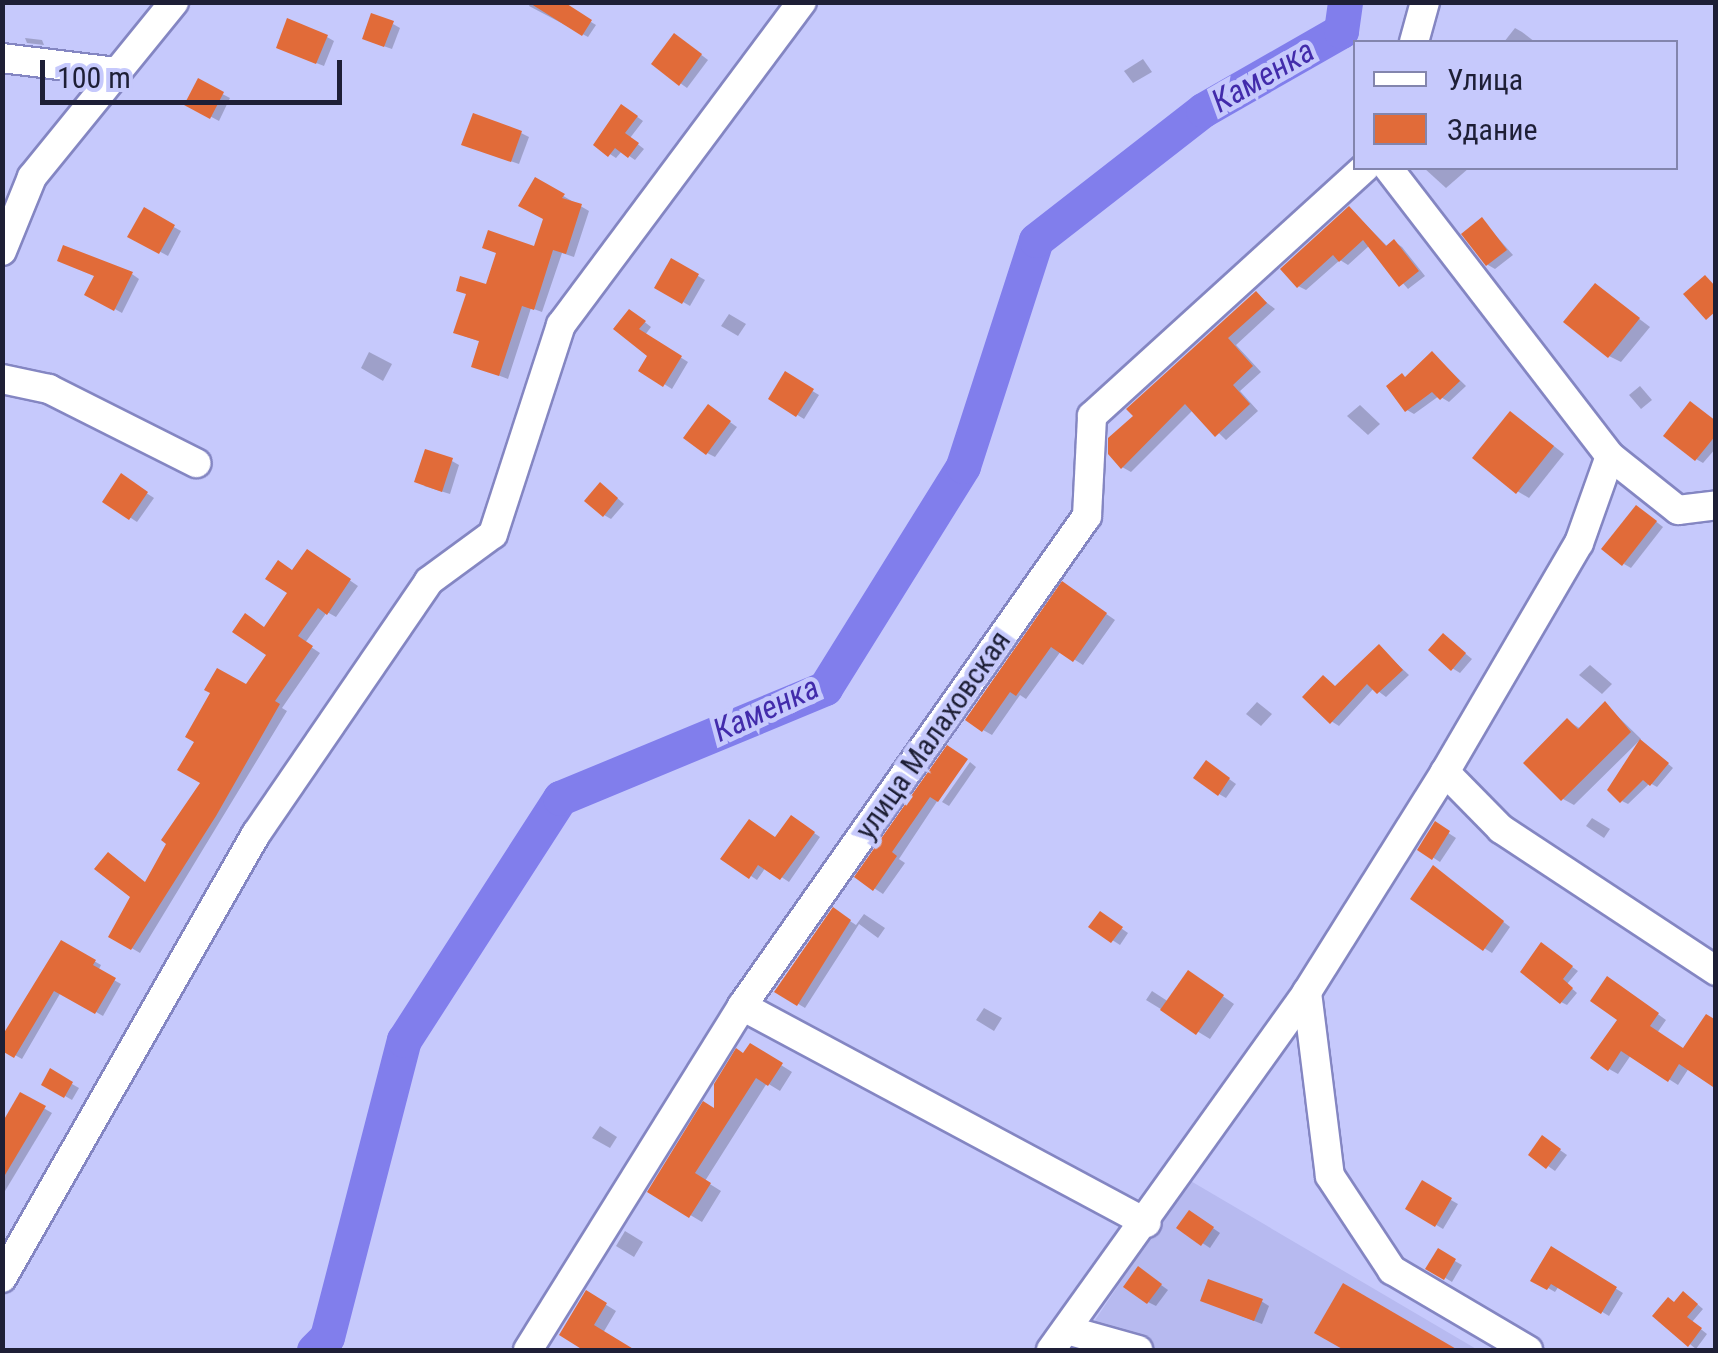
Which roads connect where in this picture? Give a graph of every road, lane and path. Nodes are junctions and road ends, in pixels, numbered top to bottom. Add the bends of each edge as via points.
1 (174, 2) edge
2 (802, 2) edge
3 (1425, 2) edge
4 (1415, 40) edge
5 (2, 58) edge
6 (116, 72) junction
7 (1363, 170) edge
8 (1390, 170) edge
9 (2, 251) edge
10 (2, 379) edge
11 (1610, 456) junction
12 (196, 462) dead end
13 (1716, 505) edge
14 (1445, 772) junction
15 (1716, 971) edge
16 (1307, 992) junction
17 (742, 1006) junction
18 (1146, 1223) junction
19 (2, 1278) edge
20 (1059, 1340) edge
21 (528, 1350) edge
22 (1138, 1350) edge
23 (1528, 1350) edge

1 - 6 street
2 - 19 street via 560,325 492,534 430,582 256,834
3 - 4 street
5 - 6 street
6 - 9 street via 32,177
7 - 17 street, улица Малаховская via 1092,416 1087,516
8 - 11 street
10 - 12 street via 49,389
11 - 13 street via 1678,510
11 - 14 street via 1579,542
14 - 15 street via 1501,829
14 - 16 street
16 - 18 street
16 - 23 street via 1330,1176 1392,1270
17 - 18 street
17 - 21 street, улица Малаховская
18 - 20 street
20 - 22 street

